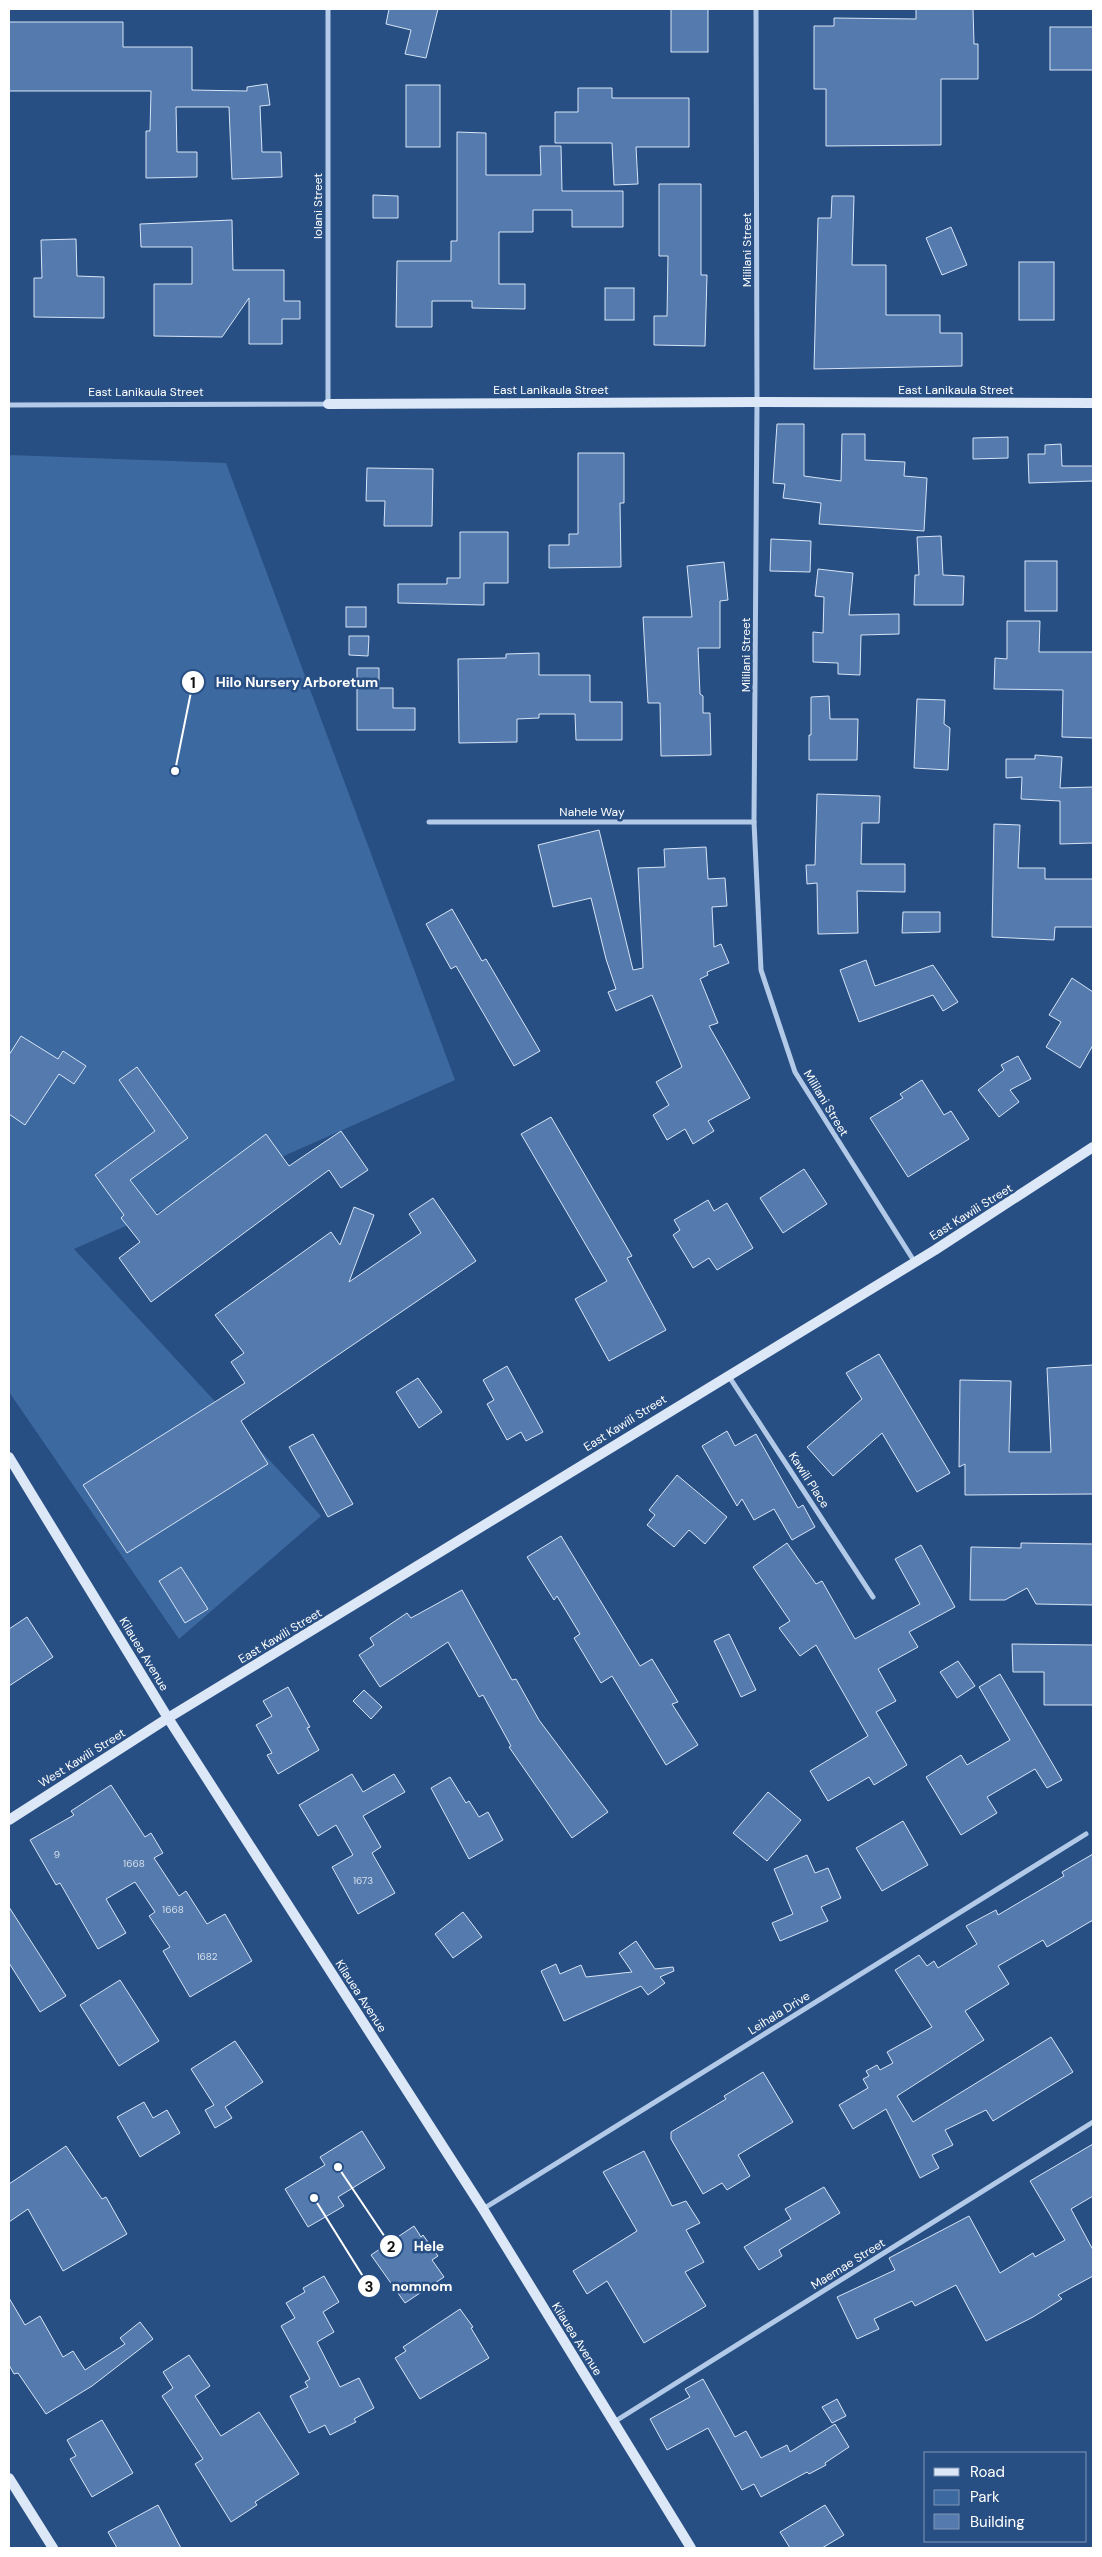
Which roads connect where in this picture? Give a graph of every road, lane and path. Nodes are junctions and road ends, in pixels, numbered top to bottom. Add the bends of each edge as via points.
1 (328, 9) edge
2 (756, 9) edge
3 (757, 402) junction
4 (328, 404) junction
5 (1093, 404) edge
6 (9, 405) edge
7 (429, 822) dead end
8 (754, 822) junction
9 (1093, 1147) edge
10 (914, 1261) junction
11 (728, 1375) junction
12 (9, 1457) edge
13 (873, 1597) dead end
14 (168, 1718) junction
15 (9, 1820) edge
16 (1086, 1834) dead end
17 (1093, 2122) edge
18 (483, 2209) junction
19 (614, 2422) junction
20 (9, 2478) edge
21 (52, 2548) edge
22 (691, 2548) edge

1 - 4 street, Iolani Street
2 - 3 street, Mililani Street
3 - 4 street, East Lanikaula Street
3 - 5 street, East Lanikaula Street
3 - 8 street, Mililani Street
4 - 6 street, East Lanikaula Street
7 - 8 street, Nahele Way
8 - 10 street, Mililani Street via 761,970 795,1072
9 - 10 street, East Kawili Street
10 - 11 street, East Kawili Street
11 - 13 street, Kawili Place
11 - 14 street, East Kawili Street
12 - 14 street, Kilauea Avenue
14 - 15 street, West Kawili Street
14 - 18 street, Kilauea Avenue
16 - 18 street, Leihala Drive
17 - 19 street, Maemae Street
18 - 19 street, Kilauea Avenue
19 - 22 street, Kilauea Avenue
20 - 21 street

